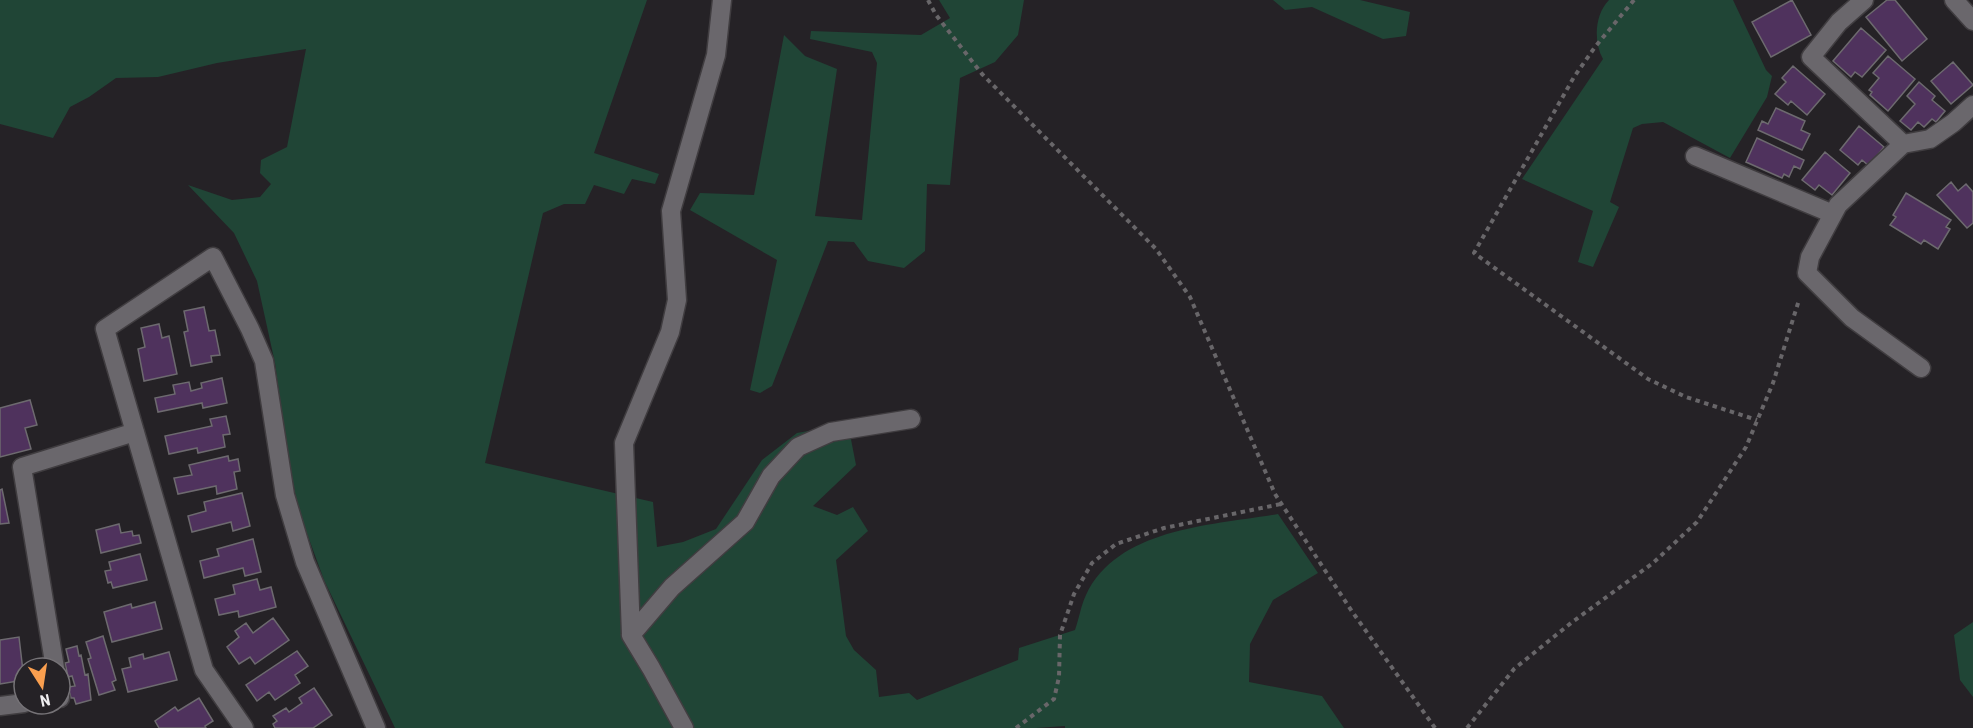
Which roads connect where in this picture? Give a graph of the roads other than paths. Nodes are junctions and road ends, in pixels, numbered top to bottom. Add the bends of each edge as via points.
1 (722, 0) edge
2 (1864, 0) edge
3 (1954, 0) edge
4 (1973, 21) edge
5 (1973, 105) edge
6 (1903, 144) junction
7 (1695, 156) dead end
8 (1833, 214) junction
9 (1921, 368) dead end
10 (911, 419) dead end
11 (135, 432) junction
12 (631, 635) junction
13 (53, 656) edge
14 (244, 728) edge
15 (376, 728) edge
16 (684, 728) edge

1 - 12 street via 716,55 671,211 677,300 670,332 624,443
2 - 6 street via 1839,22 1811,57
3 - 4 street
5 - 6 street via 1930,139
6 - 8 street
7 - 8 street
8 - 9 street via 1810,257 1807,273 1852,318
10 - 12 street via 831,432 798,447 771,476 745,522 672,588
11 - 13 street via 22,467
11 - 14 street via 204,670
11 - 15 street via 105,329 213,257 264,361 285,495 301,551
12 - 16 street

